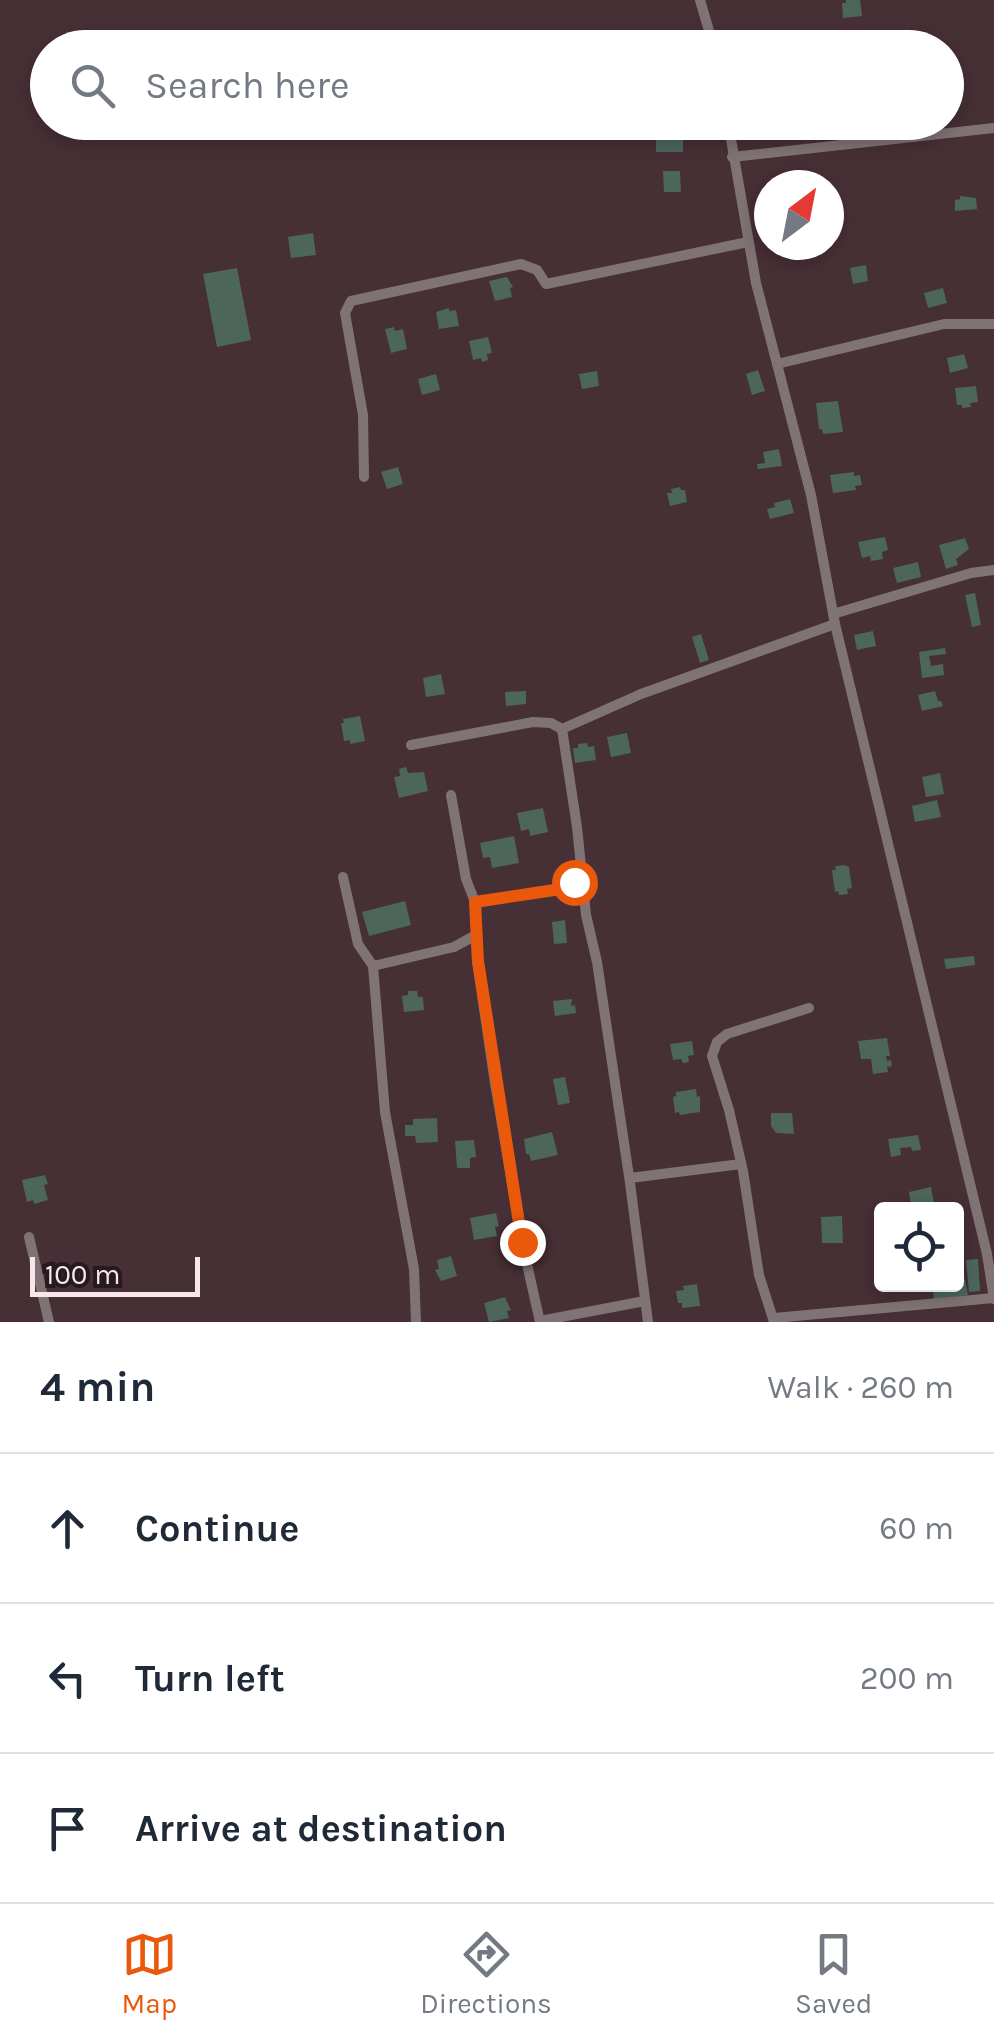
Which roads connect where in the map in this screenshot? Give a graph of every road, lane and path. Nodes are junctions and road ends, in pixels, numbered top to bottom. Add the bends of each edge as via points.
1 (700, 0) edge
2 (709, 30) edge
3 (994, 128) edge
4 (964, 131) edge
5 (730, 140) edge
6 (882, 140) edge
7 (732, 156) junction
8 (748, 242) junction
9 (994, 324) edge
10 (777, 364) junction
11 (364, 476) dead end
12 (994, 570) edge
13 (834, 619) junction
14 (562, 729) junction
15 (411, 745) dead end
16 (451, 795) dead end
17 (582, 875) junction
18 (343, 877) dead end
19 (475, 902) junction
20 (476, 935) junction
21 (373, 966) junction
22 (809, 1008) dead end
23 (741, 1164) junction
24 (630, 1178) junction
25 (30, 1237) dead end
26 (991, 1254) edge
27 (994, 1298) edge
28 (644, 1302) junction
29 (774, 1320) edge
30 (540, 1321) edge
31 (49, 1322) edge
32 (416, 1322) edge
33 (648, 1322) edge

1 - 2 street
3 - 4 street
5 - 7 street
6 - 7 street
7 - 8 street
8 - 10 street
8 - 11 street via 546,284 537,270 521,264 351,301 346,313 364,415
9 - 10 street via 944,324
10 - 13 street
12 - 13 street
13 - 14 street
13 - 26 street
14 - 15 street via 532,722
14 - 17 street
16 - 19 street
17 - 19 street via 561,889
17 - 24 street
18 - 21 street via 358,944
19 - 20 street
20 - 21 street
20 - 30 street via 495,1083
21 - 32 street via 385,1112 414,1269
22 - 23 street via 717,1042 712,1056
23 - 24 street
23 - 29 street via 759,1274
24 - 28 street
25 - 31 street
26 - 27 street
27 - 29 street
28 - 30 street
28 - 33 street

